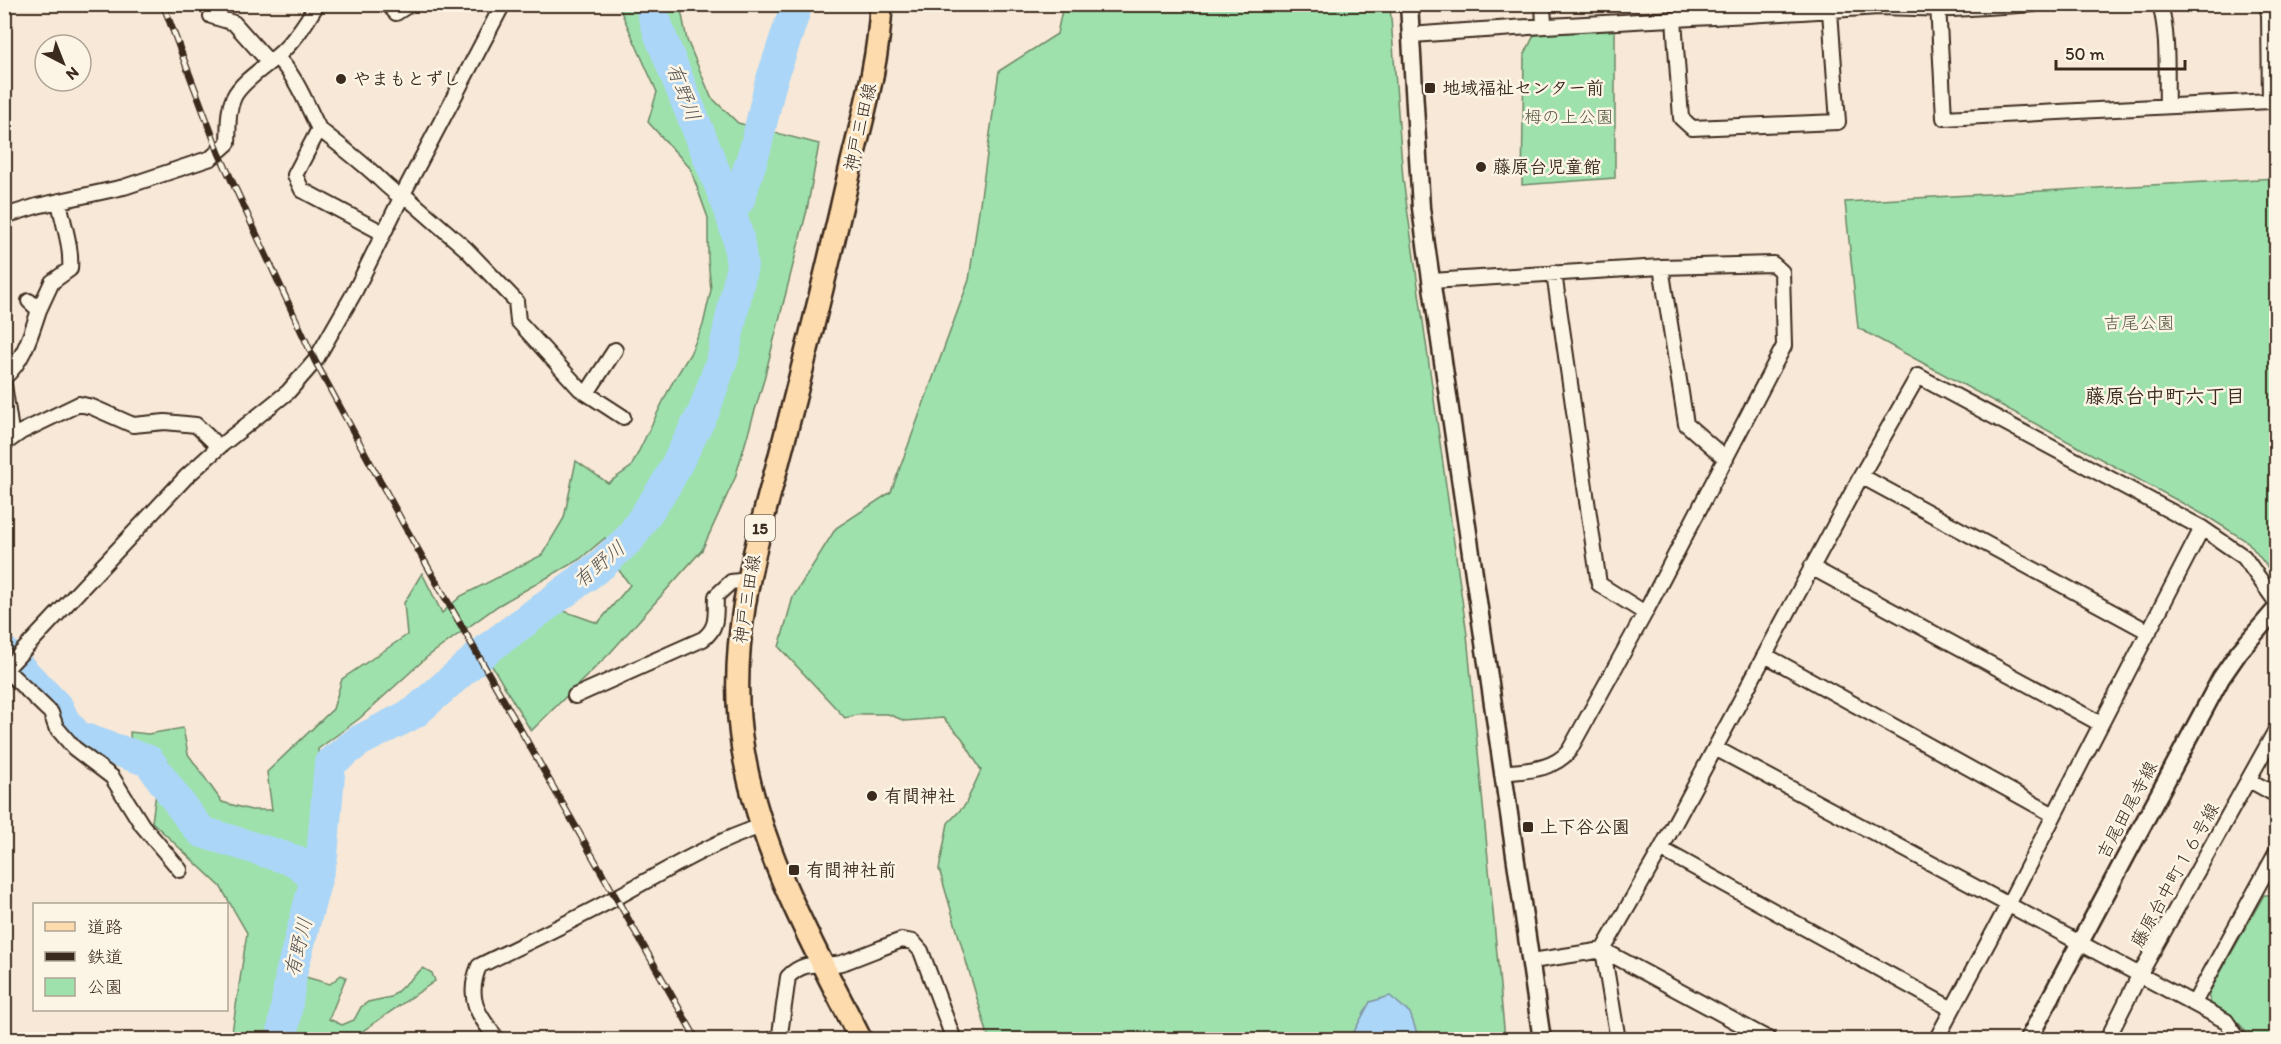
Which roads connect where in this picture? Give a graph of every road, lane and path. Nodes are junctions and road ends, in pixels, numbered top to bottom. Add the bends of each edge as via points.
1 (317, 4) edge
2 (388, 4) edge
3 (410, 4) edge
4 (503, 4) edge
5 (881, 4) edge
6 (1409, 4) edge
7 (1543, 4) edge
8 (2035, 4) edge
9 (2160, 4) edge
10 (2267, 4) edge
11 (1878, 6) edge
12 (1938, 6) edge
13 (1830, 11) junction
14 (211, 16) dead end
15 (1674, 19) junction
16 (1544, 25) junction
17 (1411, 35) junction
18 (272, 59) junction
19 (2167, 106) junction
20 (319, 129) junction
21 (402, 196) junction
22 (59, 201) junction
23 (4, 214) edge
24 (383, 233) junction
25 (1661, 267) junction
26 (1554, 273) junction
27 (1431, 281) junction
28 (615, 350) dead end
29 (4, 378) edge
30 (4, 384) edge
31 (587, 393) junction
32 (623, 417) dead end
33 (8, 441) edge
34 (219, 447) junction
35 (1726, 459) junction
36 (1861, 476) junction
37 (2202, 528) junction
38 (1811, 567) junction
39 (748, 580) junction
40 (2277, 602) edge
41 (2277, 609) edge
42 (1645, 613) junction
43 (2149, 632) junction
44 (1765, 656) junction
45 (8, 666) edge
46 (575, 696) dead end
47 (2101, 724) junction
48 (2277, 730) edge
49 (1715, 748) junction
50 (1502, 773) junction
51 (2249, 780) junction
52 (2277, 795) edge
53 (2054, 815) junction
54 (762, 826) junction
55 (1661, 849) junction
56 (2277, 853) edge
57 (180, 870) dead end
58 (2009, 903) junction
59 (2080, 942) junction
60 (1603, 950) junction
61 (1532, 961) junction
62 (822, 963) junction
63 (2140, 974) junction
64 (2194, 1003) junction
65 (1952, 1009) junction
66 (498, 1040) edge
67 (773, 1040) edge
68 (861, 1040) edge
69 (954, 1040) edge
70 (1542, 1040) edge
71 (1618, 1040) edge
72 (1770, 1040) edge
73 (1936, 1040) edge
74 (2028, 1040) edge
75 (2107, 1040) edge
76 (2239, 1040) edge

1 - 18 street via 300,31
2 - 3 street via 396,13
4 - 21 street
5 - 39 main road, 神戸三田線 / 15 via 865,107
6 - 17 street
7 - 16 street
8 - 12 street
9 - 19 street via 2166,44
10 - 19 street via 2270,101
11 - 12 street
11 - 13 street
12 - 19 street via 1944,118
13 - 15 street
13 - 15 street via 1838,122 1692,128 1681,118
14 - 18 street via 234,23
15 - 16 street
16 - 17 street
17 - 27 street via 1421,208
18 - 20 street via 283,63
18 - 22 street via 234,96 228,143 211,158 124,187
20 - 21 street via 391,191
20 - 24 street via 295,175 303,190
21 - 24 street
21 - 31 street via 466,249 516,301 518,321
22 - 23 street
22 - 29 street via 72,253 70,269 52,282 34,305 28,343
24 - 34 street via 315,362 288,392
25 - 26 street
25 - 35 street via 1686,424
25 - 35 street via 1773,264 1782,272 1784,346
26 - 27 street
26 - 42 street via 1599,584
27 - 50 street
28 - 31 street
30 - 33 street
31 - 32 street
33 - 34 street via 79,404 133,425 196,425
34 - 45 street
35 - 42 street
36 - 37 street via 1918,376
36 - 38 street
36 - 43 street
37 - 40 street via 2244,557
37 - 43 street
38 - 44 street
38 - 47 street
39 - 46 street via 731,582 716,596 712,633
39 - 54 main road, 神戸三田線 / 15 via 741,622 738,715
41 - 59 street, 吉尾田尾寺線 via 2221,678
42 - 50 street via 1563,759 1545,768
43 - 47 street
44 - 49 street
44 - 53 street
45 - 57 street via 51,713 56,727 74,748 112,777 142,825
47 - 53 street
48 - 51 street, 藤原台中町１６号線
49 - 55 street
49 - 58 street
50 - 61 street
51 - 52 street
51 - 63 street, 藤原台中町１６号線
53 - 58 street
54 - 62 main road, 神戸三田線 / 15
54 - 66 street via 737,834 479,966 472,982 475,1005
55 - 60 street
55 - 65 street
56 - 64 street
58 - 59 street
58 - 65 street
59 - 63 street
59 - 74 street, 吉尾田尾寺線
60 - 61 street
60 - 71 street
60 - 72 street
61 - 70 street
62 - 67 street via 802,966 788,977 780,1034
62 - 68 main road, 神戸三田線 / 15
62 - 69 street via 842,963 902,940 913,942 921,951
63 - 64 street
63 - 75 street, 藤原台中町１６号線
64 - 76 street via 2226,1021
65 - 73 street

